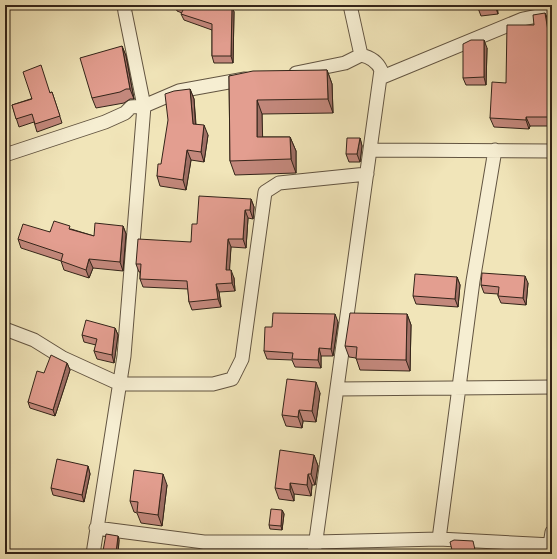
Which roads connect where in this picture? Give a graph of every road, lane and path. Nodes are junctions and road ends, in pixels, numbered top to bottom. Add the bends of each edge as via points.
1 (124, 5) edge
2 (350, 5) edge
3 (552, 14) edge
4 (361, 55) junction
5 (286, 74) edge
6 (258, 77) edge
7 (380, 78) junction
8 (144, 106) junction
9 (370, 150) junction
10 (495, 150) junction
11 (552, 151) edge
12 (5, 155) edge
13 (366, 174) junction
14 (5, 329) edge
15 (120, 384) junction
16 (459, 387) junction
17 (552, 387) edge
18 (337, 389) junction
19 (96, 528) junction
20 (552, 532) edge
21 (439, 539) junction
22 (551, 545) edge
23 (315, 548) edge
24 (93, 554) edge

1 - 8 street
2 - 4 street
3 - 7 street via 523,19
4 - 5 street via 327,68
4 - 7 street via 369,57 379,65
6 - 8 street via 179,90
7 - 9 street
8 - 12 street via 131,107 125,113 105,122
8 - 15 street
9 - 10 street
9 - 13 street
10 - 11 street
10 - 16 street via 473,281
13 - 15 street via 279,183 265,192 242,359 232,379 213,384
13 - 18 street
14 - 15 street via 34,340 63,358
15 - 19 street
16 - 17 street
16 - 18 street
16 - 21 street
18 - 23 street
19 - 23 street via 204,542
19 - 24 street
20 - 22 street
21 - 22 street
21 - 23 street

